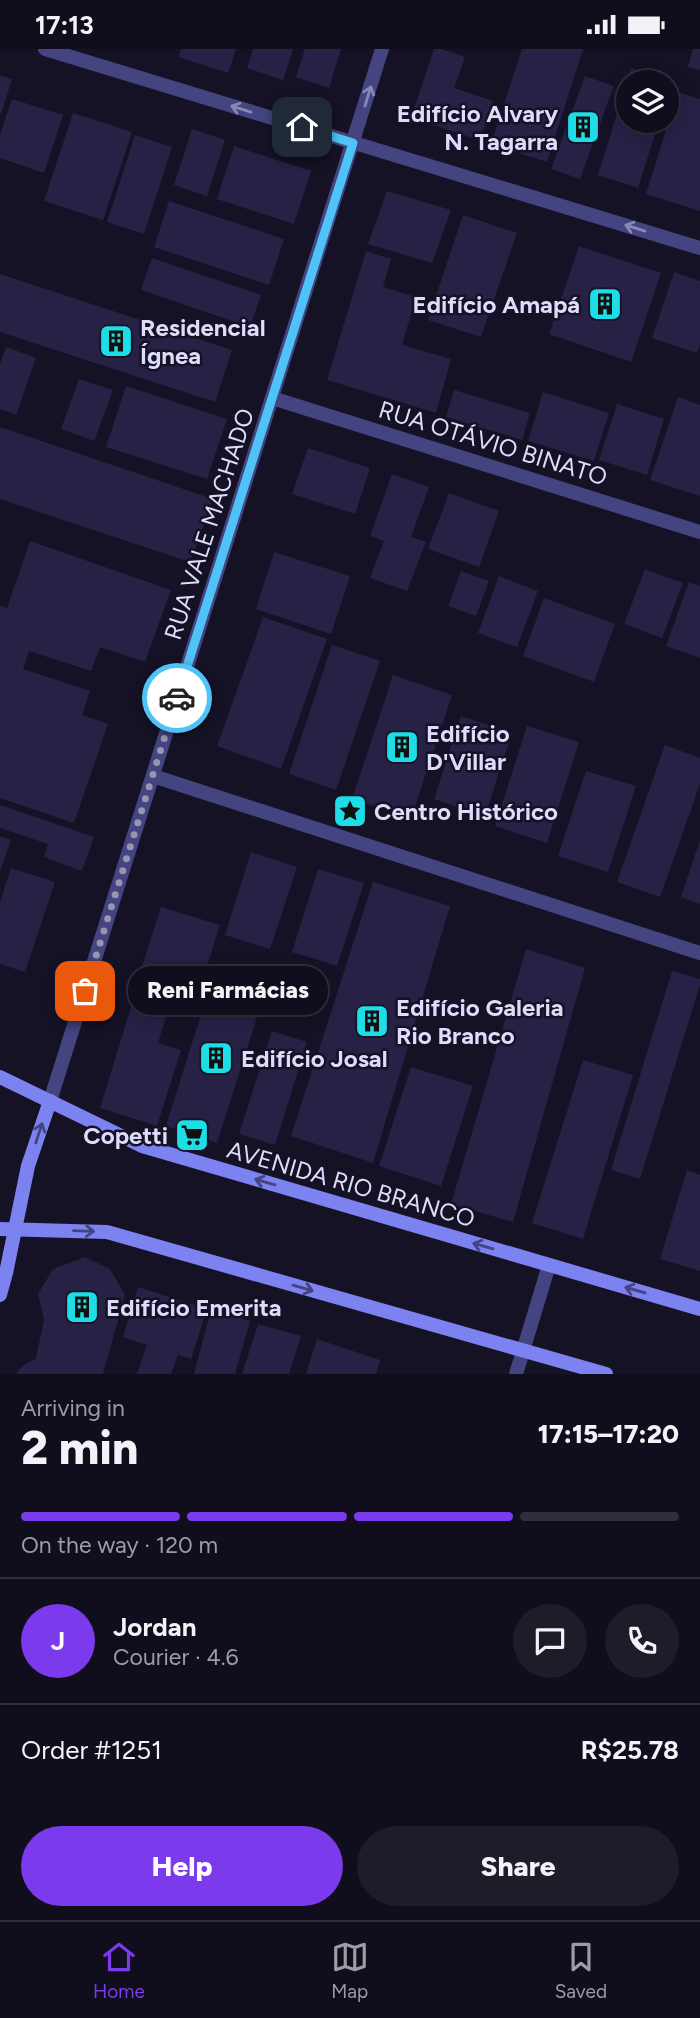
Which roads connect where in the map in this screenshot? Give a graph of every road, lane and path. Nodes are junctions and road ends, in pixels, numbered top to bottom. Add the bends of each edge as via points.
1 (45, 49) edge
2 (382, 49) edge
3 (353, 143) junction
4 (700, 248) edge
5 (272, 398) junction
6 (700, 532) edge
7 (152, 776) junction
8 (700, 953) edge
9 (0, 1077) edge
10 (50, 1101) junction
11 (0, 1229) edge
12 (16, 1229) junction
13 (549, 1265) junction
14 (0, 1295) edge
15 (700, 1309) edge
16 (523, 1350) junction
17 (516, 1374) edge
18 (606, 1374) edge

3 -> 1 street
3 -> 2 street, RUA VALE MACHADO
4 -> 3 street
3 - 5 street, RUA VALE MACHADO
5 - 6 street, RUA OTÁVIO BINATO
5 - 7 street, RUA VALE MACHADO
7 - 8 street
7 - 10 street, RUA VALE MACHADO
9 - 10 street, AVENIDA RIO BRANCO
12 -> 10 street, RUA VALE MACHADO via 28,1166
13 -> 10 street, AVENIDA RIO BRANCO via 142,1146
11 - 12 street
12 - 14 street, RUA VALE MACHADO
12 -> 16 street via 107,1232
15 -> 13 street, AVENIDA RIO BRANCO
13 - 16 street
16 - 17 street
16 - 18 street

